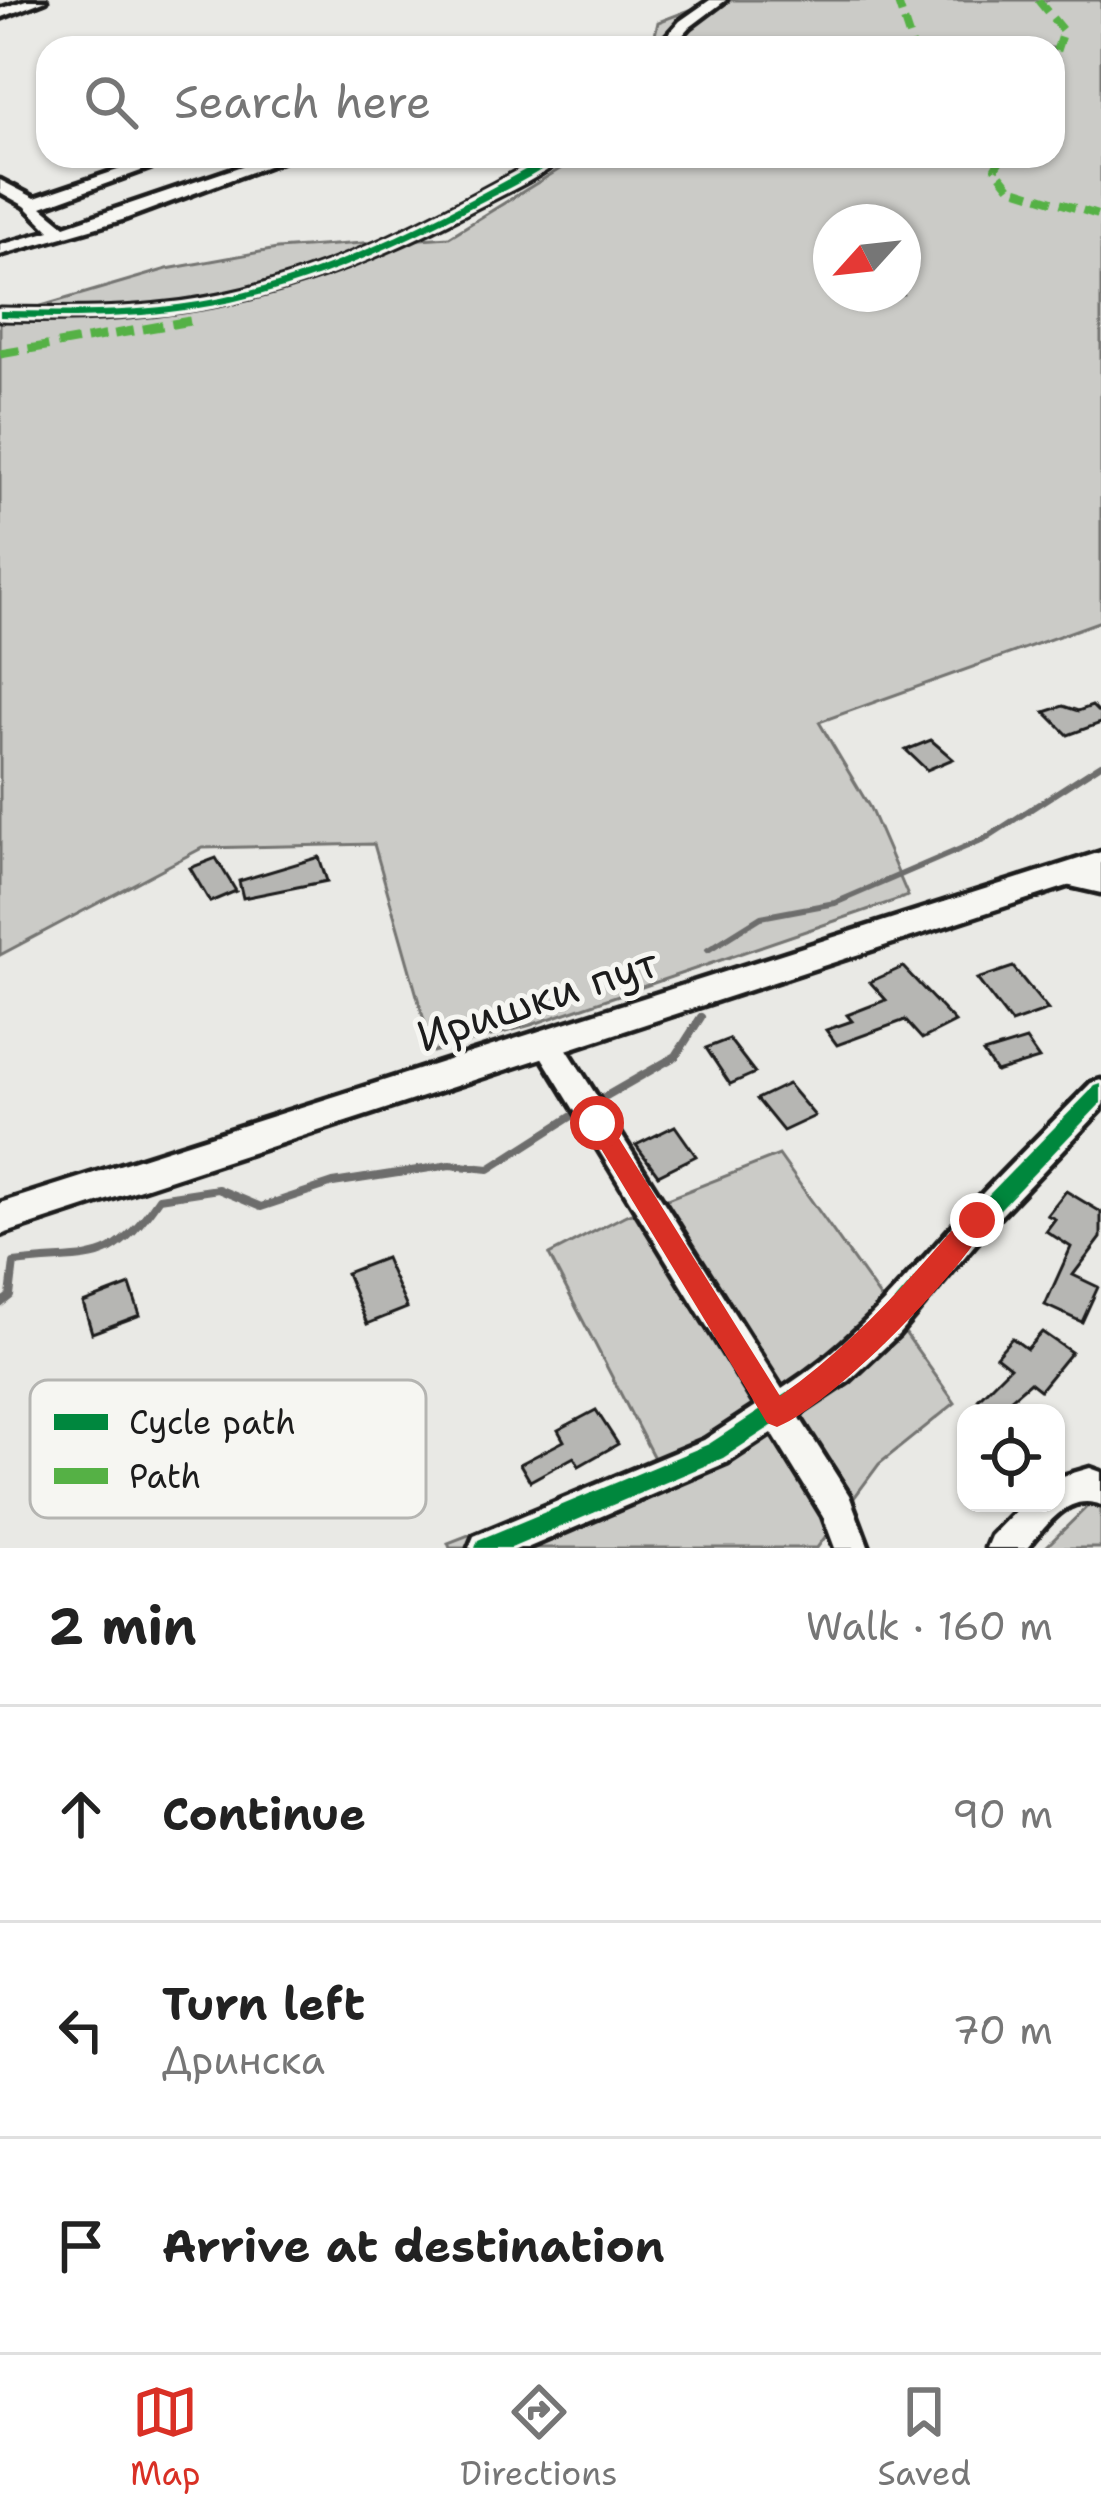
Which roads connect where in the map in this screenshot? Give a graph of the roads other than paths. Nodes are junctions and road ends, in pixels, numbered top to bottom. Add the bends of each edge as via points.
1 (39, 0) edge
2 (718, 0) edge
3 (0, 14) edge
4 (674, 36) edge
5 (139, 168) edge
6 (251, 168) edge
7 (533, 168) edge
8 (0, 185) edge
9 (34, 204) junction
10 (62, 232) junction
11 (0, 250) edge
12 (0, 314) edge
13 (1101, 863) edge
14 (1061, 876) junction
15 (1101, 884) edge
16 (548, 1043) junction
17 (1101, 1091) edge
18 (0, 1219) edge
19 (777, 1414) junction
20 (1101, 1489) edge
21 (1065, 1491) edge
22 (1037, 1512) edge
23 (486, 1548) edge
24 (851, 1548) edge
25 (1003, 1548) edge

1 - 3 street
2 - 4 street
5 - 9 street
6 - 10 street
7 - 12 street via 372,252 260,292 162,310
8 - 9 street
9 - 10 street
10 - 11 street
13 - 14 main road, Иришки пут
14 - 15 street
14 - 16 main road, Иришки пут
16 - 18 main road, Иришки пут
16 - 19 street
17 - 19 street via 887,1324
19 - 23 street via 663,1476
19 - 24 street via 837,1507
20 - 21 street
22 - 25 street

